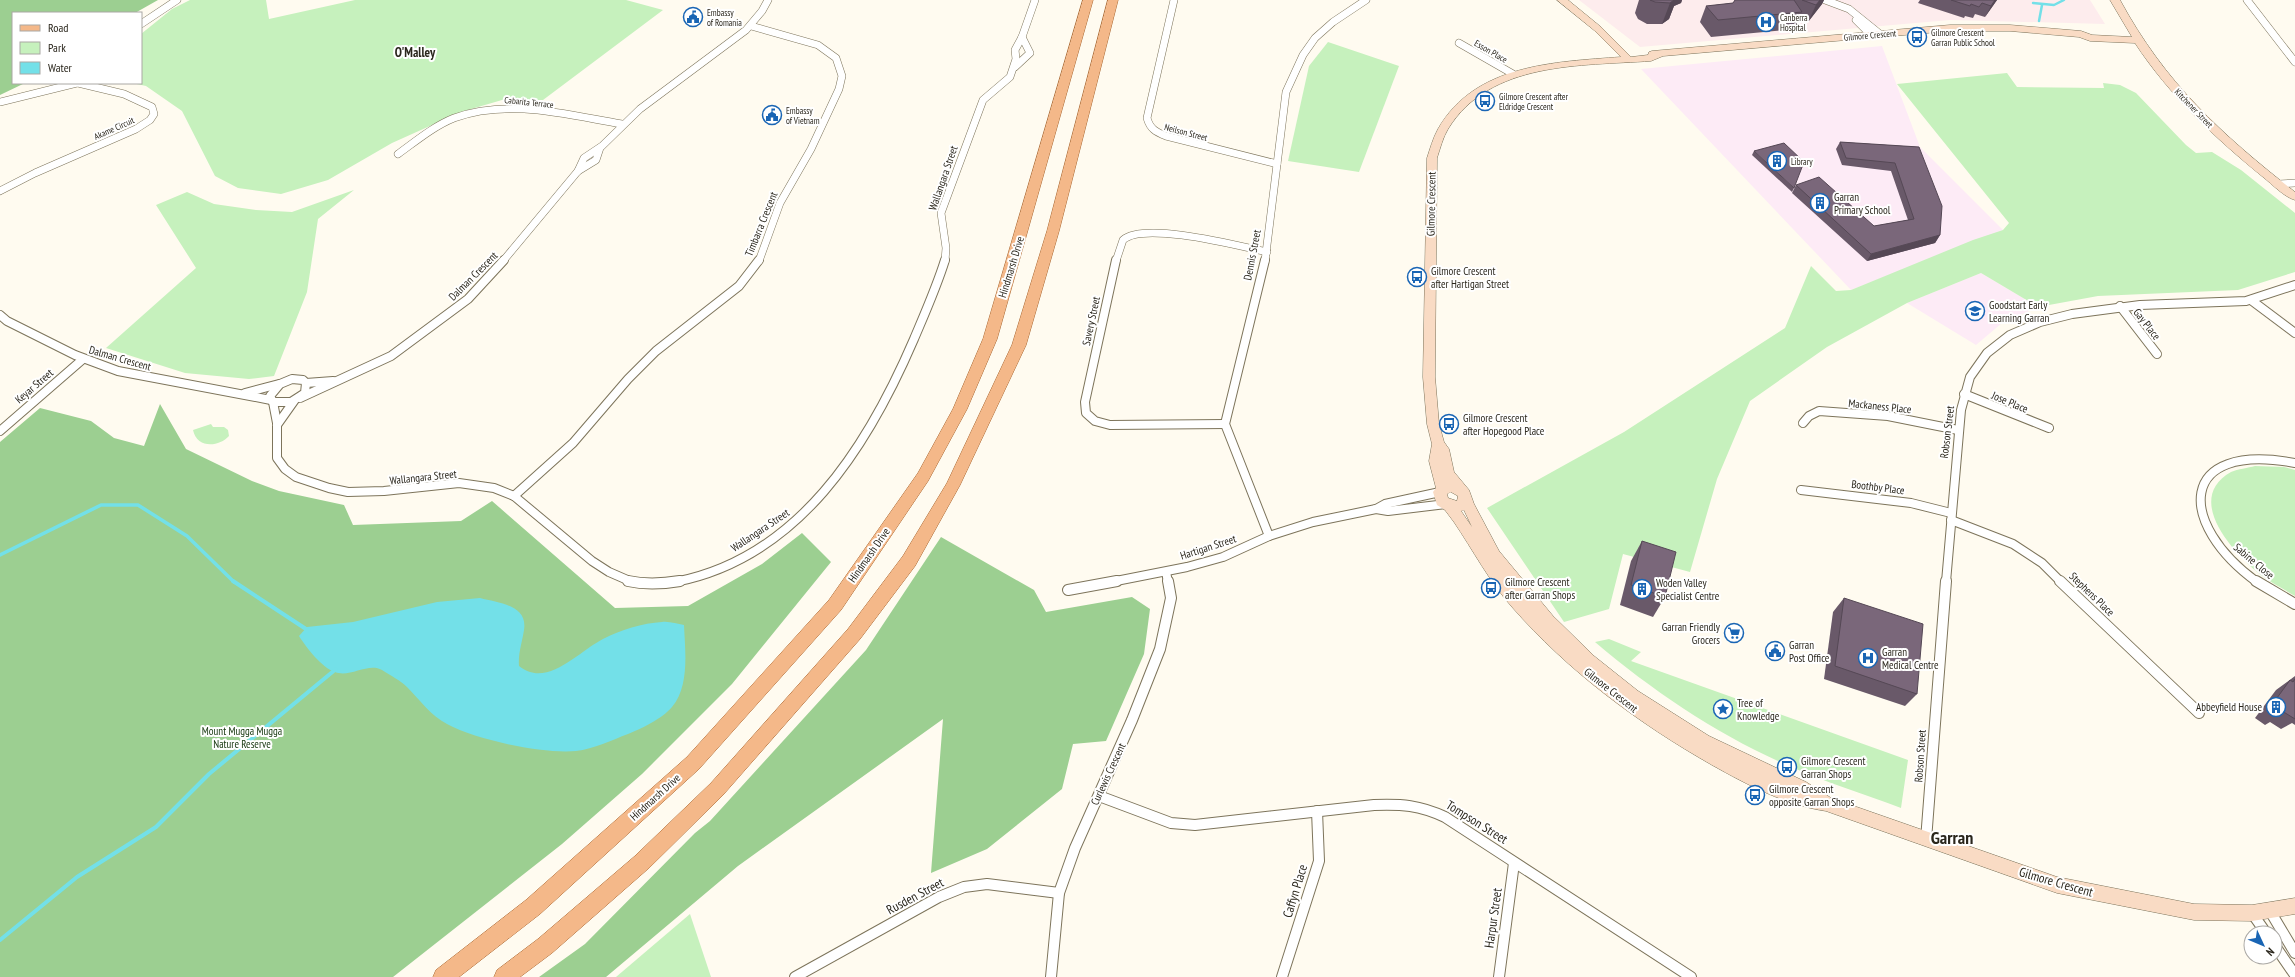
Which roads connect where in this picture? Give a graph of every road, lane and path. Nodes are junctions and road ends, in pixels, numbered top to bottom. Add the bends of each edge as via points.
1 (176, 0) edge
2 (768, 0) edge
3 (1035, 0) edge
4 (1088, 0) edge
5 (1113, 0) edge
6 (1174, 0) edge
7 (1366, 0) edge
8 (1562, 0) edge
9 (1825, 0) edge
10 (2115, 0) edge
11 (2247, 0) edge
12 (142, 23) edge
13 (751, 26) junction
14 (1875, 35) junction
15 (1022, 37) junction
16 (2136, 37) junction
17 (1459, 43) dead end
18 (1633, 57) junction
19 (2295, 62) edge
20 (1014, 68) junction
21 (1513, 74) junction
22 (73, 84) edge
23 (82, 84) edge
24 (0, 102) edge
25 (622, 124) junction
26 (398, 154) dead end
27 (1277, 164) junction
28 (2295, 182) edge
29 (2279, 184) junction
30 (0, 191) edge
31 (2295, 197) edge
32 (1266, 252) junction
33 (2295, 285) edge
34 (2251, 300) junction
35 (2120, 306) junction
36 (0, 316) edge
37 (2295, 333) edge
38 (2157, 354) dead end
39 (83, 359) junction
40 (339, 381) junction
41 (306, 382) junction
42 (280, 384) junction
43 (244, 393) junction
44 (1964, 394) junction
45 (297, 400) junction
46 (272, 401) junction
47 (1803, 423) dead end
48 (1225, 424) junction
49 (277, 425) junction
50 (2048, 428) dead end
51 (1958, 430) junction
52 (0, 431) edge
53 (1438, 444) junction
54 (2295, 463) edge
55 (1459, 488) junction
56 (1442, 490) junction
57 (1801, 490) dead end
58 (514, 496) junction
59 (1465, 500) junction
60 (1448, 505) junction
61 (1376, 509) junction
62 (1951, 517) junction
63 (1470, 524) junction
64 (1269, 536) junction
65 (1166, 572) junction
66 (1068, 590) dead end
67 (2295, 604) edge
68 (2199, 713) dead end
69 (1099, 796) junction
70 (1317, 811) junction
71 (1926, 840) junction
72 (1514, 863) junction
73 (1059, 893) junction
74 (2295, 906) edge
75 (2270, 912) junction
76 (2252, 913) junction
77 (2260, 925) edge
78 (2295, 953) edge
79 (2283, 958) edge
80 (803, 975) edge
81 (2295, 975) edge
82 (444, 977) edge
83 (504, 977) edge
84 (1051, 977) edge
85 (1282, 977) edge
86 (1499, 977) edge
87 (1691, 977) edge

1 - 12 street
2 - 13 street, Dalman Crescent
3 - 15 street
4 - 82 main road, Hindmarsh Drive via 990,339 960,409 923,477 835,605 693,763 533,908
5 - 83 main road via 1053,231 1019,346 953,485 909,561 854,634 717,789 642,862 545,946
6 - 27 street, Neilson Street via 1147,118 1148,126 1154,132 1166,136
7 - 27 street, Dennis Street via 1333,22 1315,38 1303,55 1286,92
8 - 18 street
9 - 14 street via 1848,8 1856,15 1855,18
10 - 16 street, Kitchener Street
11 - 19 street
13 - 25 street, Dalman Crescent
13 - 58 street, Timbarra Crescent via 818,45 836,58 842,76 814,142 780,203 759,261 739,286 656,351 628,379 573,443
14 - 16 street, Gilmore Crescent via 1950,28 2010,28 2080,34 2090,38
14 - 18 street, Gilmore Crescent
15 - 20 street via 1015,50
15 - 20 street, Wallangara Street via 1030,53
16 - 29 street, Kitchener Street via 2192,109
17 - 21 street, Esson Place
18 - 21 street, Gilmore Crescent via 1598,64 1586,62 1557,65
20 - 58 street, Wallangara Street via 1010,77 983,100 978,112 942,213 941,221 946,243 944,260 919,328 876,415 841,470 815,503 781,532 744,556 711,572 676,582 641,584 612,575
21 - 53 street, Gilmore Crescent via 1480,91 1457,110 1442,130 1432,158 1429,377 1433,424
22 - 24 street, Akame Circuit
23 - 30 street, Akame Circuit via 135,98 152,107 154,114 150,120 136,128
25 - 26 street, Cabarita Terrace via 540,111 493,108 454,118 436,127
25 - 40 street, Dalman Crescent via 600,148 596,160 578,171 513,250 468,299 391,356
27 - 32 street, Dennis Street
28 - 29 street
29 - 31 street, Kitchener Street
32 - 48 street, Dennis Street
32 - 48 street, Savery Street via 1143,233 1129,235 1122,240 1118,250 1085,402 1086,413 1095,421 1110,425
33 - 34 street, Robson Street
34 - 35 street, Robson Street
34 - 37 street
35 - 38 street, Gay Place
35 - 44 street, Robson Street via 2047,319 2023,330 1997,345 1982,359 1971,376
36 - 39 street, Dalman Crescent
39 - 43 street, Dalman Crescent via 176,384
39 - 52 street, Keyar Street
40 - 41 street, Dalman Crescent
40 - 45 street, Dalman Crescent
41 - 42 street, Dalman Crescent via 298,379
41 - 45 street via 307,390
42 - 43 street, Dalman Crescent
42 - 46 street via 272,392
43 - 46 street, Dalman Crescent
44 - 50 street, Jose Place
44 - 51 street, Robson Street
45 - 46 street, Dalman Crescent via 282,404
45 - 49 street
46 - 49 street, Wallangara Street
47 - 51 street, Mackaness Place via 1819,411 1888,416
48 - 64 street
49 - 58 street, Wallangara Street via 276,450 279,463 293,476 318,486 353,493 390,492 459,483 497,489
51 - 62 street, Robson Street
53 - 55 street, Gilmore Crescent via 1443,449 1448,473
53 - 56 street, Gilmore Crescent via 1435,450 1436,469
54 - 67 street, Sabine Close via 2274,459 2252,459 2218,468 2204,484 2200,506 2208,529 2230,559 2259,583
55 - 56 street via 1450,486
55 - 59 street via 1465,494
56 - 60 street via 1440,498
56 - 61 street, Hartigan Street via 1385,504
57 - 62 street, Boothby Place via 1911,503
59 - 60 street via 1460,506
59 - 63 street, Gilmore Crescent
60 - 61 street, Hartigan Street via 1388,511
60 - 63 street, Gilmore Crescent
61 - 64 street, Hartigan Street via 1313,522
62 - 68 street, Stephens Place via 2013,544 2042,563
62 - 71 street, Robson Street
63 - 71 street, Gilmore Crescent via 1516,602 1603,685 1634,708 1705,753 1754,780 1806,802 1826,804
64 - 65 street, Hartigan Street via 1223,557
65 - 66 street, Hartigan Street
65 - 69 street, Curlewis Crescent via 1171,598 1160,649
69 - 70 street, Tompson Street via 1171,823 1195,825
69 - 73 street, Curlewis Crescent via 1075,848
70 - 72 street, Tompson Street via 1374,804 1400,804 1424,808 1465,829
70 - 85 street, Caffyn Place via 1319,861
71 - 76 street, Gilmore Crescent via 2057,885 2194,912
72 - 86 street, Harpur Street
72 - 87 street, Tompson Street
73 - 80 street, Rusden Street via 1000,885 964,887 939,897
73 - 84 street, Curlewis Crescent
74 - 75 street, Gilmore Crescent
75 - 76 street, Gilmore Crescent
75 - 78 street
76 - 77 street
79 - 81 street

